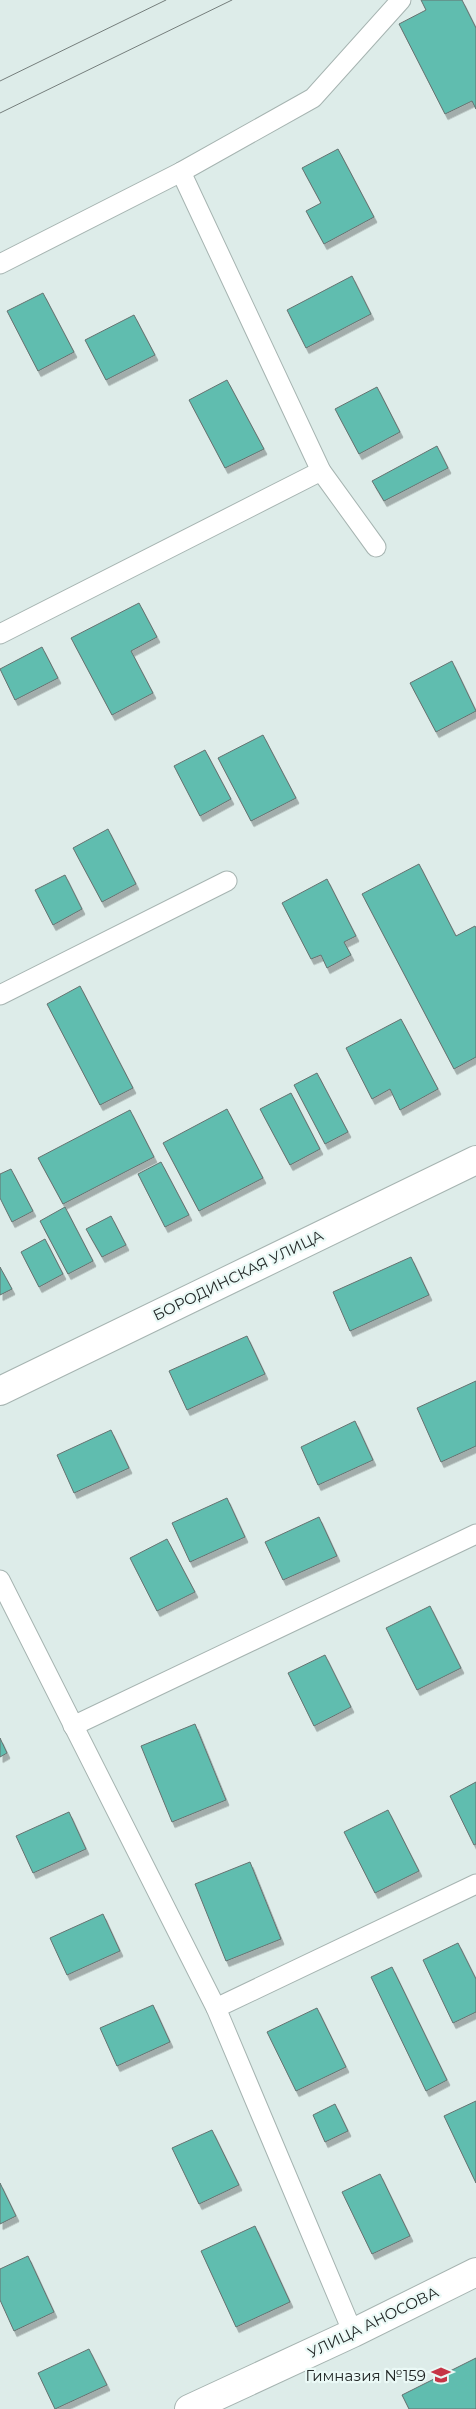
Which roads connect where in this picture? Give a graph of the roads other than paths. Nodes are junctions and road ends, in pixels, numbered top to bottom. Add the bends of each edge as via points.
1 (401, 0) edge
2 (181, 172) junction
3 (0, 264) edge
4 (321, 471) junction
5 (376, 547) dead end
6 (0, 634) edge
7 (228, 881) dead end
8 (0, 995) edge
9 (476, 1160) edge
10 (0, 1391) edge
11 (476, 1534) edge
12 (0, 1580) edge
13 (73, 1726) junction
14 (476, 1884) edge
15 (216, 2008) junction
16 (476, 2272) edge
17 (353, 2333) junction
18 (188, 2409) edge

1 - 2 lane via 313,98
2 - 3 lane
2 - 4 lane
4 - 5 lane
4 - 6 lane
7 - 8 lane
9 - 10 street, БОРОДИНСКАЯ УЛИЦА
11 - 13 lane
12 - 13 lane
13 - 15 lane
14 - 15 lane
15 - 17 lane
16 - 17 street, УЛИЦА АНОСОВА
17 - 18 street, УЛИЦА АНОСОВА

